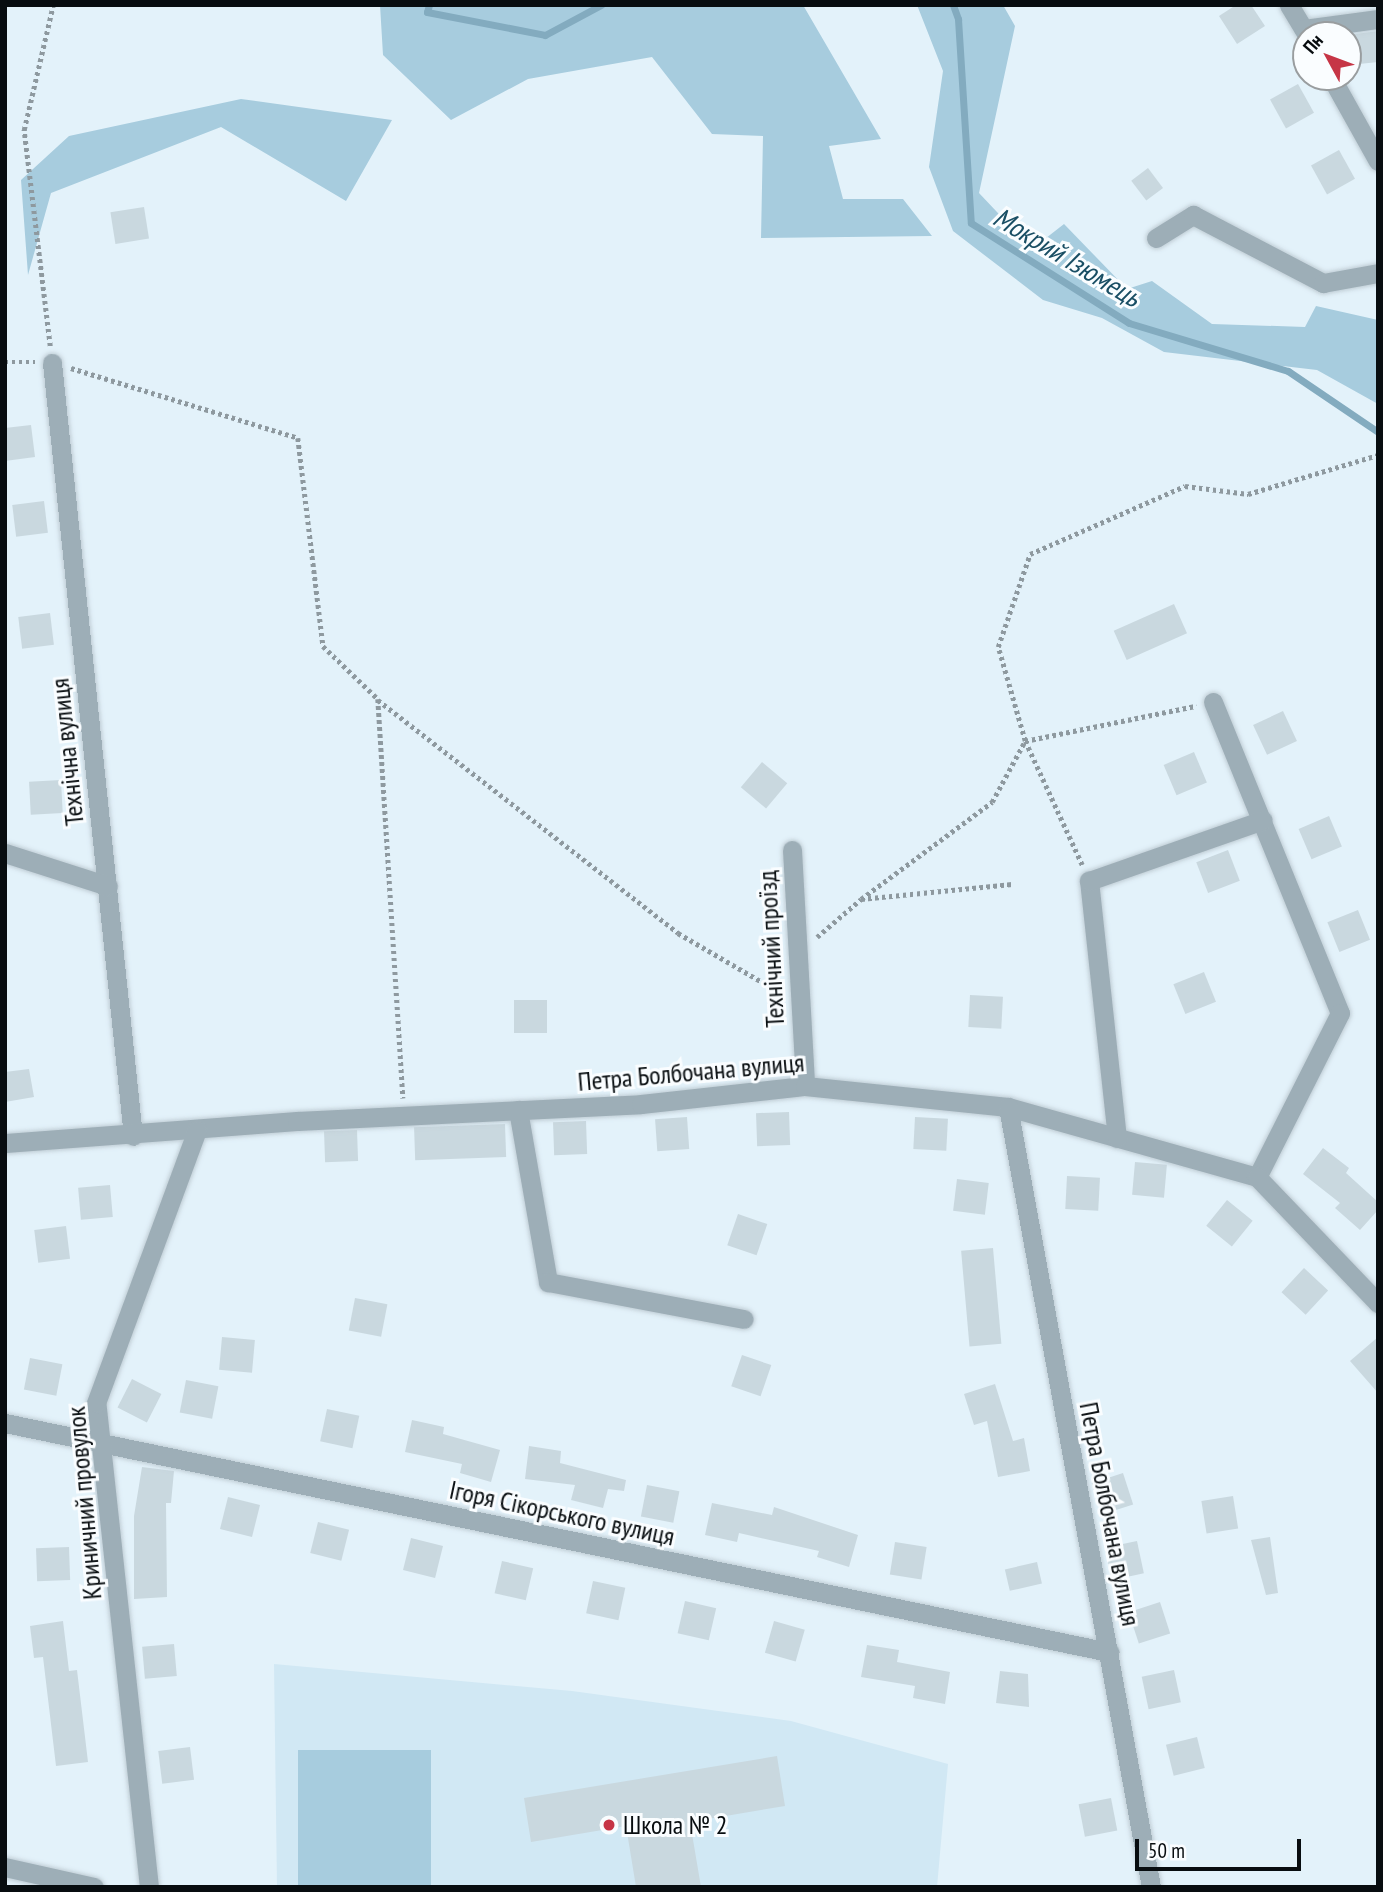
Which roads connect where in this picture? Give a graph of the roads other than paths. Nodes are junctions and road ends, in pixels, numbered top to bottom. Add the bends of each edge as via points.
1 (1289, 5) edge
2 (1299, 21) edge
3 (1339, 91) edge
4 (1378, 161) edge
5 (1156, 238) dead end
6 (1378, 273) edge
7 (52, 363) road end
8 (1213, 702) road end
9 (1262, 820) junction
10 (792, 850) dead end
11 (5, 853) edge
12 (108, 886) junction
13 (805, 1086) junction
14 (1008, 1107) junction
15 (518, 1110) junction
16 (197, 1130) junction
17 (134, 1136) junction
18 (1117, 1138) junction
19 (5, 1143) edge
20 (1257, 1177) junction
21 (1378, 1303) edge
22 (744, 1319) dead end
23 (5, 1423) edge
24 (102, 1446) junction
25 (1109, 1652) junction
26 (5, 1867) edge
27 (94, 1887) edge
28 (149, 1887) edge
29 (1151, 1887) edge

1 - 2 street
3 - 4 street
5 - 6 street via 1193,215 1323,283
7 - 12 street, Технічна вулиця
8 - 9 street
9 - 18 street via 1089,881
9 - 20 street via 1340,1013
10 - 13 street, Технічний проїзд
11 - 12 street
12 - 17 street, Технічна вулиця
13 - 14 street, Петра Болбочана вулиця
13 - 15 street, Петра Болбочана вулиця via 641,1104
14 - 18 street
14 - 25 street, Петра Болбочана вулиця
15 - 16 street, Петра Болбочана вулиця
15 - 22 street via 548,1282
16 - 17 street, Петра Болбочана вулиця
16 - 24 street, Криничний провулок via 96,1403
17 - 19 street, Петра Болбочана вулиця
18 - 20 street
20 - 21 street
23 - 24 street, Ігоря Сікорського вулиця
24 - 25 street, Ігоря Сікорського вулиця
24 - 28 street, Криничний провулок
25 - 29 street, Петра Болбочана вулиця
26 - 27 street

